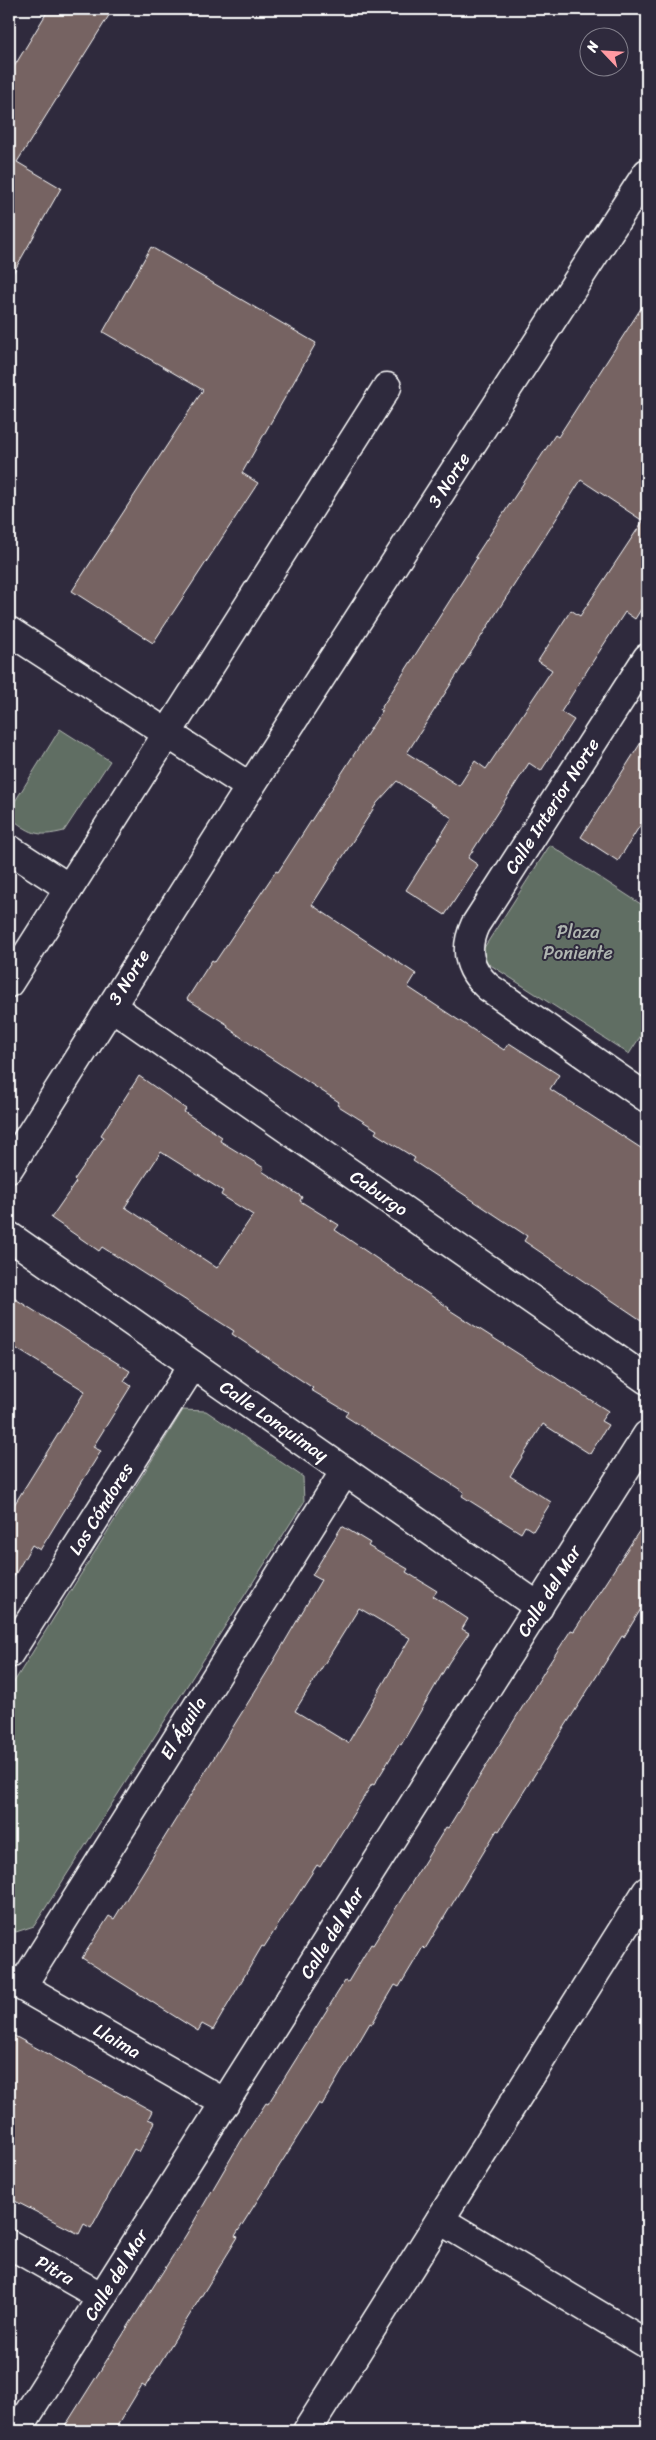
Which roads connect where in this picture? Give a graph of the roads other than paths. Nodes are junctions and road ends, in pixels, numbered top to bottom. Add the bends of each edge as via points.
1 (647, 173) edge
2 (386, 387) dead end
3 (9, 631) edge
4 (647, 658) edge
5 (166, 734) junction
6 (250, 787) junction
7 (9, 849) edge
8 (69, 888) junction
9 (9, 983) edge
10 (111, 1006) junction
11 (643, 1087) edge
12 (9, 1168) edge
13 (9, 1236) edge
14 (193, 1365) junction
15 (647, 1380) edge
16 (647, 1435) edge
17 (345, 1471) junction
18 (539, 1607) junction
19 (9, 1654) edge
20 (647, 1891) edge
21 (15, 1983) edge
22 (225, 2103) junction
23 (440, 2220) junction
24 (9, 2244) edge
25 (102, 2297) junction
26 (647, 2344) edge
27 (314, 2429) edge
28 (17, 2431) edge

1 - 6 street, 3 Norte
2 - 5 street
3 - 5 street
4 - 11 street, Calle Interior Norte via 475,925 470,935 468,958 478,979 488,987
5 - 6 street
5 - 8 street
6 - 10 street, 3 Norte
7 - 8 street
8 - 9 street
10 - 12 street, 3 Norte
10 - 15 street, Caburgo
13 - 14 street, Calle Lonquimay
14 - 17 street, Calle Lonquimay
14 - 19 street, Los Cóndores
16 - 18 street, Calle del Mar
17 - 18 street, Calle Lonquimay
17 - 21 street, El Águila
18 - 22 street, Calle del Mar
20 - 23 street
21 - 22 street, Llaima
22 - 25 street, Calle del Mar
23 - 26 street
23 - 27 street
24 - 25 street, Pitra
25 - 28 street, Calle del Mar

